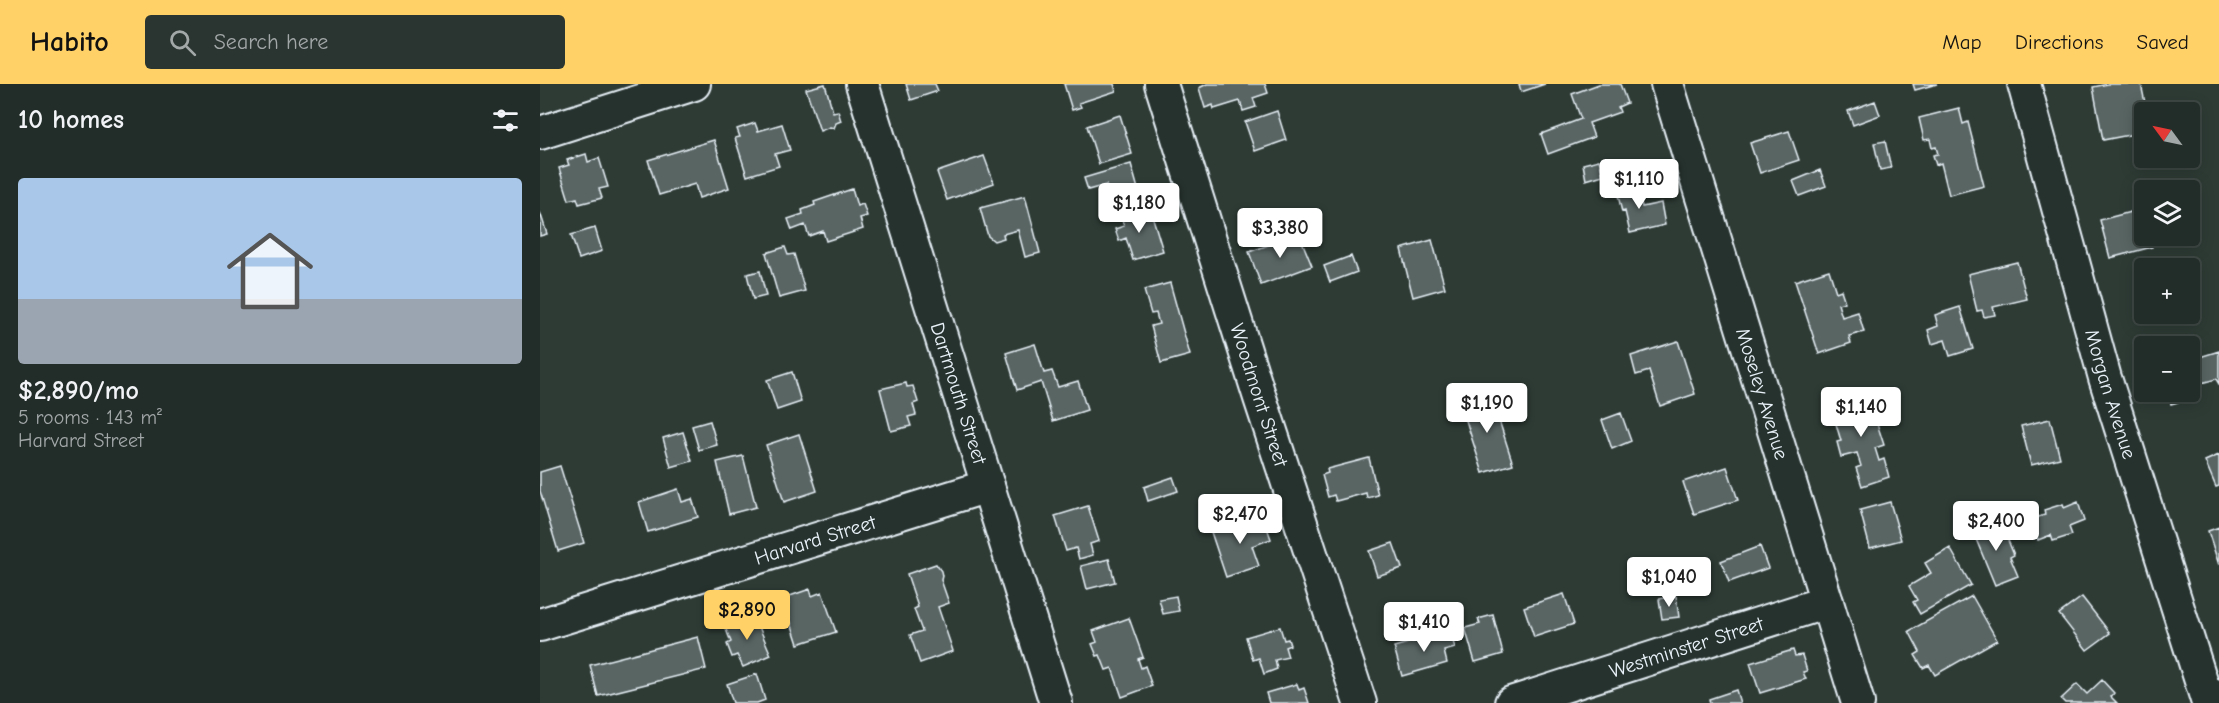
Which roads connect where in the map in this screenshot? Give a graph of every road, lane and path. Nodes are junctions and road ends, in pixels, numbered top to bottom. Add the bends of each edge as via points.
1 (694, 84) edge
2 (862, 84) edge
3 (1161, 84) edge
4 (1667, 84) edge
5 (2024, 84) edge
6 (540, 133) edge
7 (988, 486) junction
8 (1827, 602) junction
9 (540, 625) edge
10 (2219, 696) edge
11 (1056, 703) edge
12 (1360, 703) edge
13 (1511, 703) edge
14 (1858, 703) edge
15 (2210, 703) edge

1 - 6 street
2 - 7 street, Dartmouth Street
3 - 12 street, Woodmont Street
4 - 8 street, Moseley Avenue
5 - 15 street, Morgan Avenue via 2103,372
7 - 9 street, Harvard Street
7 - 11 street, Dartmouth Street
8 - 13 street, Westminster Street
8 - 14 street, Moseley Avenue
10 - 15 main road

